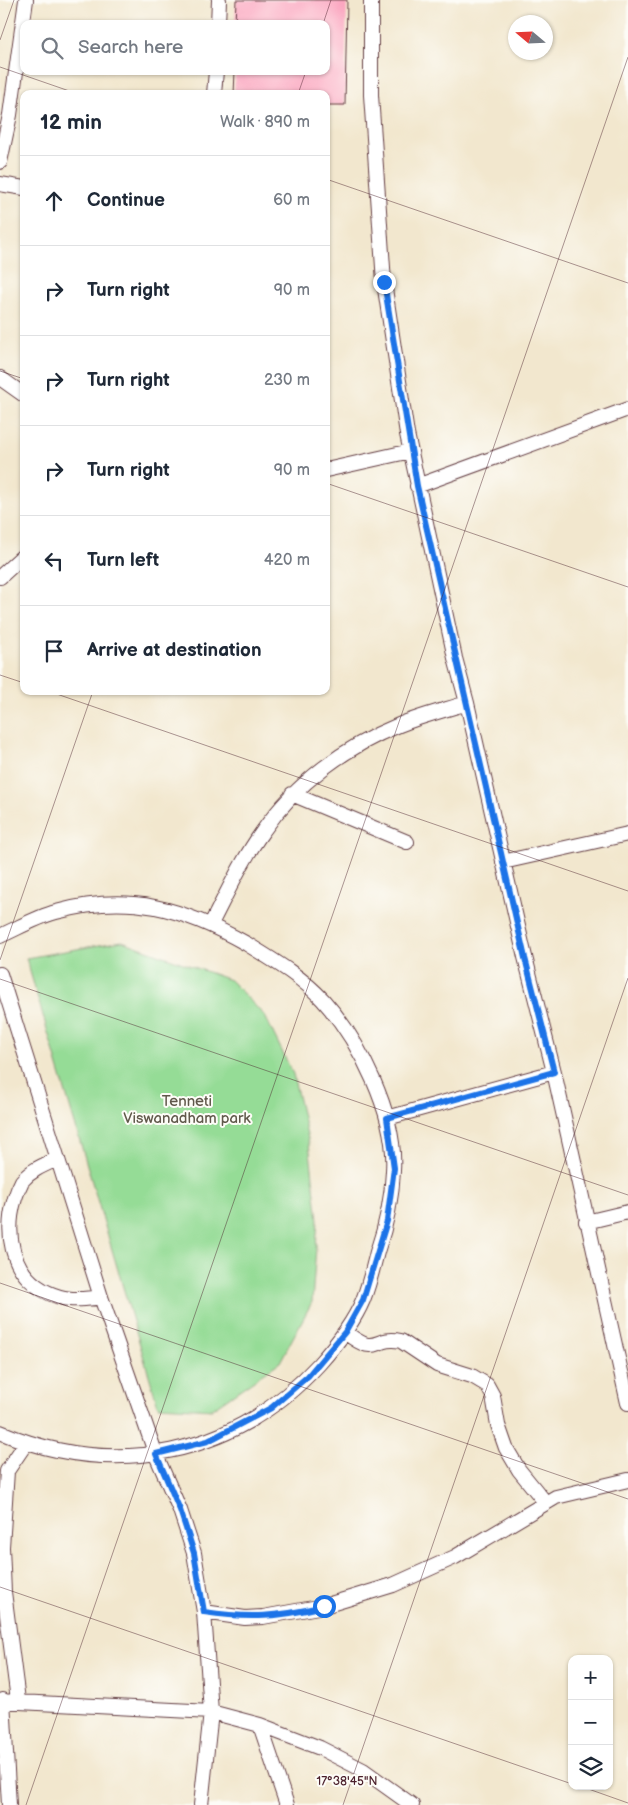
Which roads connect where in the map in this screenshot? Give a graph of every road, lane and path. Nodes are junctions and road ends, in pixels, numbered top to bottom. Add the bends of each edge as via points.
1 (26, 0) edge
2 (218, 0) edge
3 (370, 0) edge
4 (23, 20) edge
5 (218, 20) edge
6 (20, 42) edge
7 (216, 75) edge
8 (214, 90) edge
9 (0, 162) edge
10 (0, 184) edge
11 (20, 187) edge
12 (0, 378) edge
13 (20, 392) edge
14 (628, 409) edge
15 (411, 451) junction
16 (330, 469) edge
17 (417, 486) junction
18 (20, 559) edge
19 (0, 577) edge
20 (467, 703) junction
21 (292, 794) junction
22 (628, 834) edge
23 (407, 842) dead end
24 (503, 862) junction
25 (211, 924) junction
26 (0, 936) edge
27 (0, 974) edge
28 (554, 1072) junction
29 (387, 1118) junction
30 (57, 1159) junction
31 (628, 1212) edge
32 (586, 1222) junction
33 (101, 1297) junction
34 (345, 1332) junction
35 (628, 1403) edge
36 (0, 1432) edge
37 (26, 1443) junction
38 (156, 1454) junction
39 (628, 1480) edge
40 (545, 1502) junction
41 (204, 1612) junction
42 (2, 1700) edge
43 (18, 1700) junction
44 (211, 1712) junction
45 (260, 1725) junction
46 (10, 1805) edge
47 (201, 1805) edge
48 (287, 1805) edge
49 (412, 1805) edge

1 - 4 street
2 - 5 street
3 - 15 street via 371,95 384,282
6 - 9 street
7 - 8 street
10 - 11 street
12 - 13 street
14 - 17 street
15 - 16 street
15 - 17 street
17 - 20 street
18 - 19 street
20 - 21 street via 399,725 364,741 327,764
20 - 24 street
21 - 23 street
21 - 25 street via 262,832
22 - 24 street
24 - 28 street
25 - 26 street via 168,908 106,903 55,912
25 - 29 street via 277,962 322,1000 363,1056
27 - 30 street
28 - 29 street
28 - 32 street
29 - 34 street via 394,1168 387,1221 363,1300
30 - 33 street
30 - 33 street via 36,1168 12,1194 4,1212 5,1250 19,1273 42,1291 79,1300
31 - 32 street
32 - 35 street
33 - 38 street
34 - 38 street via 308,1376 271,1408 208,1441
34 - 40 street via 367,1346 401,1341 437,1365 472,1376 486,1385 493,1396 506,1448
36 - 37 street
37 - 38 street via 92,1456
37 - 43 street via 7,1471 2,1547 4,1592
38 - 41 street via 194,1553
39 - 40 street via 571,1492
40 - 41 street via 467,1550 393,1585 296,1613 245,1618
41 - 44 street
42 - 43 street
42 - 46 street
43 - 44 street
44 - 45 street
44 - 47 street
45 - 48 street
45 - 49 street via 320,1748 363,1770

